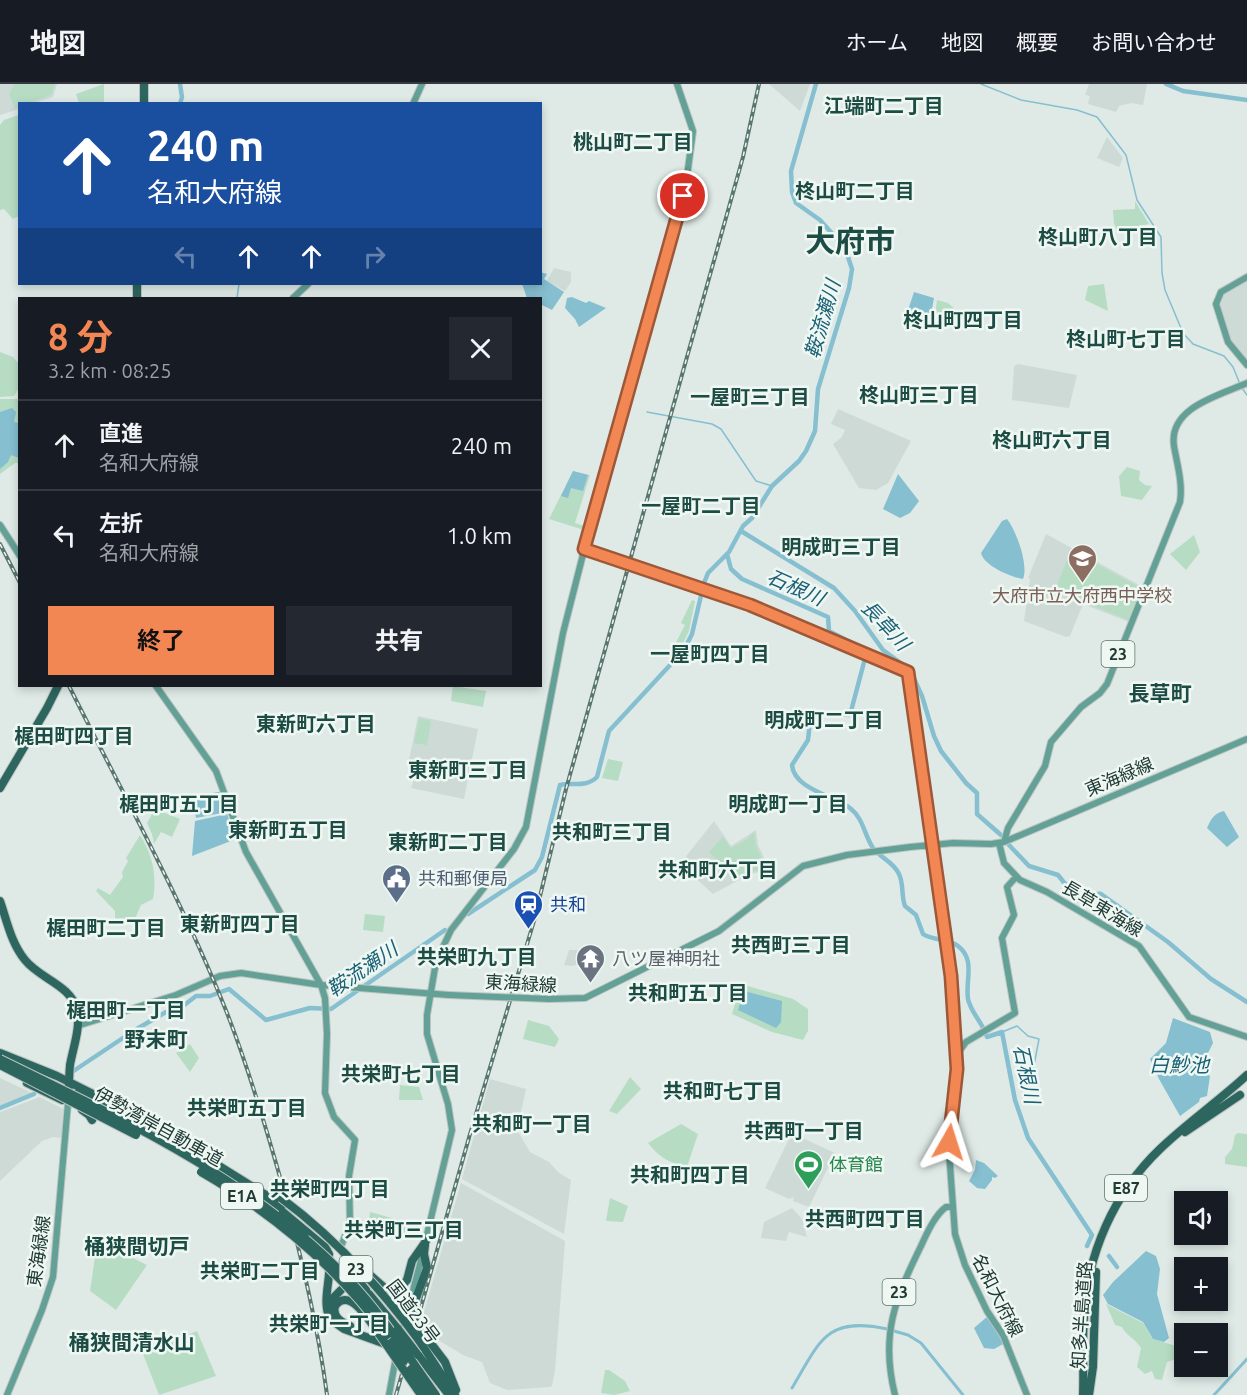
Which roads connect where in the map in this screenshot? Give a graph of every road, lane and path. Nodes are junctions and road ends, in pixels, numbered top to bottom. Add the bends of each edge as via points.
1 (144, 84) edge
2 (422, 84) edge
3 (677, 84) edge
4 (144, 102) edge
5 (413, 102) edge
6 (1247, 277) edge
7 (307, 285) edge
8 (293, 297) edge
9 (1247, 365) edge
10 (1243, 385) edge
11 (0, 525) edge
12 (584, 549) junction
13 (18, 553) edge
14 (58, 687) edge
15 (157, 687) edge
16 (1247, 739) edge
17 (0, 788) edge
18 (1001, 843) junction
19 (932, 844) junction
20 (1016, 877) junction
21 (0, 901) edge
22 (321, 985) junction
23 (430, 993) junction
24 (77, 1026) junction
25 (1247, 1037) edge
26 (957, 1054) junction
27 (1, 1061) edge
28 (1247, 1075) edge
29 (1247, 1080) edge
30 (69, 1082) junction
31 (1240, 1095) dead end
32 (78, 1096) junction
33 (1213, 1098) dead end
34 (68, 1103) junction
35 (82, 1110) junction
36 (112, 1115) junction
37 (92, 1120) dead end
38 (1185, 1132) junction
39 (1170, 1140) junction
40 (187, 1144) junction
41 (282, 1205) junction
42 (953, 1207) junction
43 (426, 1241) junction
44 (342, 1244) dead end
45 (327, 1250) junction
46 (420, 1263) junction
47 (357, 1264) junction
48 (427, 1268) junction
49 (349, 1269) dead end
50 (410, 1269) junction
51 (351, 1287) dead end
52 (341, 1290) dead end
53 (366, 1292) junction
54 (357, 1306) junction
55 (375, 1335) junction
56 (420, 1340) junction
57 (396, 1345) junction
58 (7, 1395) edge
59 (388, 1395) edge
60 (421, 1395) edge
61 (428, 1395) edge
62 (436, 1395) edge
63 (449, 1395) edge
64 (457, 1395) edge
65 (895, 1395) edge
66 (1026, 1395) edge
67 (1083, 1395) edge
68 (1089, 1395) edge

1 - 4 highway
2 - 5 main road
3 - 12 main road via 693,131 686,184
6 - 9 main road via 1221,292 1216,304 1228,342
7 - 8 main road
10 - 18 main road, 23 via 1193,407 1176,430 1173,438 1180,502 1107,684 1051,742 1045,766
11 - 13 main road
12 - 19 main road, bridge via 750,605 908,672
12 - 23 main road via 563,633 526,827 446,938
14 - 17 highway
15 - 22 main road via 216,771 246,852
16 - 18 main road, 東海緑線
18 - 19 main road, 東海緑線
18 - 20 main road via 1004,863
19 - 23 main road, 東海緑線, bridge via 847,855 803,866 719,931 585,998
19 - 26 main road
20 - 25 main road, 長草東海線 via 1135,943 1189,1017
20 - 26 main road via 1007,887 1014,915 1002,938 1015,1013 963,1044
21 - 24 highway via 18,950 34,969 69,995 77,1012
22 - 23 main road, 東海緑線
22 - 24 main road, 東海緑線 via 228,974 183,993
22 - 44 main road via 328,1053 324,1086 327,1101 333,1117 355,1140 350,1223
23 - 43 main road via 428,1043 448,1104 452,1130
24 - 30 highway
26 - 42 main road, 名和大府線 via 948,1138
27 - 30 highway
27 - 32 highway, 国道23号 / 23, bridge
27 - 32 highway, 国道23号 / 23, bridge via 19,1075
27 - 34 highway via 44,1092
27 - 57 highway, 伊勢湾岸自動車道 / E1A, bridge via 261,1209 338,1275
27 - 62 highway, 伊勢湾岸自動車道 / E1A, bridge via 141,1132 266,1206 349,1279
28 - 39 highway, 知多半島道路 / E87
29 - 38 highway, 知多半島道路 / E87
30 - 34 highway
30 - 40 highway
31 - 38 highway
32 - 36 highway, 国道23号 / 23
32 - 40 highway, 国道23号 / 23
33 - 39 highway
34 - 35 highway
34 - 58 main road, 東海緑線 via 52,1276 45,1303
35 - 36 highway
35 - 37 highway
36 - 41 highway, 国道23号 / 23 via 228,1171
38 - 68 highway, 知多半島道路 / E87 via 1135,1182 1106,1236 1095,1281
39 - 67 highway, 知多半島道路 / E87 via 1124,1191 1098,1244 1084,1317
40 - 41 highway, 国道23号 / 23 via 228,1166
41 - 45 highway, bridge
41 - 47 highway, 国道23号 / 23, bridge via 318,1227
41 - 56 highway, 国道23号 / 23, bridge via 353,1266
42 - 65 main road, 23 via 942,1210 933,1224 895,1303 888,1359
42 - 66 main road, 名和大府線 via 958,1248 981,1299 1003,1335
43 - 46 main road
43 - 48 highway
43 - 50 highway
45 - 54 highway via 335,1277
45 - 57 highway via 330,1319 344,1329
46 - 48 highway
46 - 50 highway via 413,1262
46 - 57 main road
47 - 50 highway, bridge via 392,1291 405,1283
47 - 56 highway, 国道23号 / 23, bridge
48 - 56 highway, bridge via 414,1304
49 - 53 highway
51 - 53 highway
52 - 55 highway via 331,1302 332,1316 342,1325
53 - 63 highway, bridge
54 - 55 highway
54 - 55 highway via 343,1299 336,1303 334,1311 340,1321
55 - 57 highway
55 - 60 highway, bridge
56 - 63 highway, 国道23号 / 23
56 - 64 highway, 国道23号 / 23
56 - 64 highway via 448,1363
57 - 59 main road
57 - 61 highway, 伊勢湾岸自動車道, bridge

